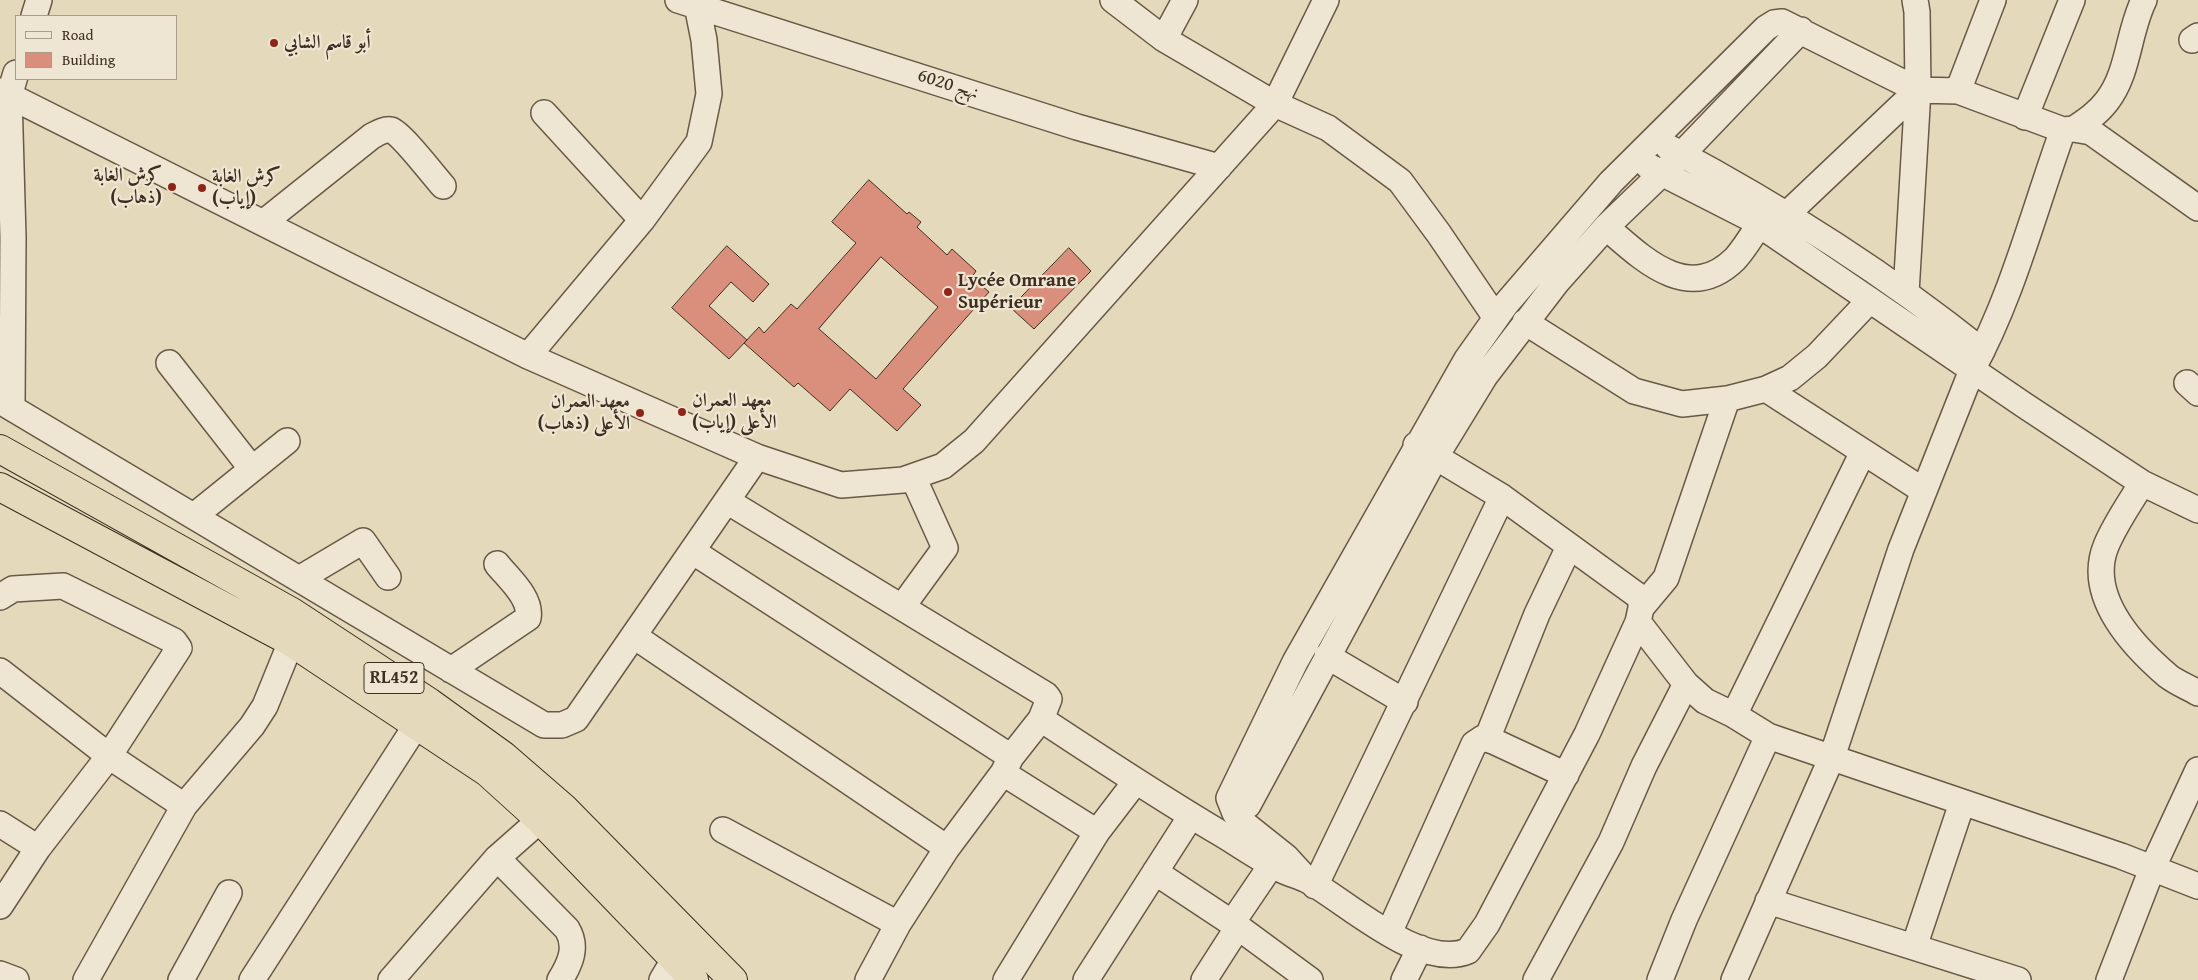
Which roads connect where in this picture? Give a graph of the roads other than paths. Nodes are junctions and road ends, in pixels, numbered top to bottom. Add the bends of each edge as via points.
1 (39, 0) edge
2 (1113, 0) edge
3 (1185, 0) edge
4 (1326, 0) edge
5 (1915, 0) edge
6 (1993, 0) edge
7 (2072, 0) edge
8 (2144, 0) edge
9 (690, 1) edge
10 (34, 15) edge
11 (1801, 30) junction
12 (1164, 39) junction
13 (8, 87) edge
14 (1918, 90) junction
15 (1958, 91) junction
16 (1275, 104) junction
17 (544, 113) dead end
18 (2025, 117) junction
19 (2069, 129) junction
20 (1654, 139) junction
21 (1682, 154) junction
22 (1633, 160) junction
23 (1219, 167) junction
24 (1663, 173) junction
25 (443, 186) dead end
26 (2198, 208) edge
27 (1787, 214) junction
28 (642, 220) junction
29 (263, 223) junction
30 (1759, 225) junction
31 (1606, 227) junction
32 (6, 234) edge
33 (1906, 293) junction
34 (1870, 300) junction
35 (1496, 318) junction
36 (1525, 322) junction
37 (528, 356) junction
38 (1977, 361) junction
39 (169, 363) dead end
40 (1766, 389) junction
41 (1727, 400) junction
42 (6, 405) edge
43 (287, 441) dead end
44 (0, 449) edge
45 (1426, 450) junction
46 (1863, 452) junction
47 (757, 457) junction
48 (252, 469) junction
49 (913, 476) junction
50 (2142, 483) junction
51 (0, 487) edge
52 (1924, 491) junction
53 (1502, 497) junction
54 (728, 500) junction
55 (2198, 510) edge
56 (194, 516) junction
57 (1569, 547) junction
58 (692, 551) junction
59 (497, 564) dead end
60 (388, 577) dead end
61 (299, 579) junction
62 (0, 597) edge
63 (902, 607) junction
64 (1640, 615) junction
65 (634, 636) junction
66 (291, 642) junction
67 (1327, 656) junction
68 (451, 670) junction
69 (0, 671) edge
70 (1686, 684) junction
71 (2198, 693) edge
72 (1405, 702) junction
73 (1734, 715) junction
74 (1041, 719) junction
75 (417, 724) junction
76 (1768, 736) junction
77 (1487, 739) junction
78 (109, 756) junction
79 (1832, 756) junction
80 (1007, 765) junction
81 (2198, 770) edge
82 (1566, 775) junction
83 (1136, 781) junction
84 (1962, 802) junction
85 (184, 806) junction
86 (1235, 813) junction
87 (1191, 816) junction
88 (540, 820) junction
89 (0, 824) edge
90 (722, 830) dead end
91 (1097, 832) junction
92 (38, 848) junction
93 (946, 848) junction
94 (497, 858) junction
95 (1272, 864) junction
96 (2152, 869) junction
97 (1155, 872) junction
98 (1311, 883) junction
99 (2198, 886) edge
100 (229, 893) dead end
101 (1768, 901) junction
102 (0, 906) edge
103 (898, 924) junction
104 (1235, 925) junction
105 (1389, 933) junction
106 (1914, 947) junction
107 (1420, 948) junction
108 (668, 970) edge
109 (0, 974) edge
110 (1306, 979) edge
111 (16, 980) edge
112 (86, 980) edge
113 (181, 980) edge
114 (252, 980) edge
115 (391, 980) edge
116 (560, 980) edge
117 (694, 980) edge
118 (733, 980) edge
119 (868, 980) edge
120 (1006, 980) edge
121 (1086, 980) edge
122 (1204, 980) edge
123 (1404, 980) edge
124 (1536, 980) edge
125 (1660, 980) edge
126 (1734, 980) edge
127 (2018, 980) edge
128 (2109, 980) edge

1 - 10 street
2 - 12 street
3 - 12 street
4 - 16 street
5 - 14 street
6 - 15 street
7 - 18 street
8 - 19 street via 2117,85 2107,102
9 - 23 street, نهج 6020 via 1077,127
9 - 28 street via 704,40 709,94 699,142
11 - 14 street
11 - 20 street via 1782,22 1766,28
11 - 21 street
12 - 16 street
13 - 29 street
13 - 32 street
14 - 15 street
14 - 27 street
14 - 33 street
15 - 18 street
16 - 23 street
16 - 35 street via 1328,128 1400,181
17 - 28 street
18 - 19 street
19 - 26 street via 2091,132
19 - 38 street via 2043,185 2024,249
20 - 21 street
20 - 22 street
21 - 24 street
21 - 27 street
22 - 24 street
22 - 35 street via 1542,261
23 - 49 street via 974,442 942,466
24 - 30 street
24 - 31 street
25 - 29 street via 400,137 391,130 382,131
27 - 33 street
28 - 37 street
29 - 37 street
30 - 31 street via 1727,265 1708,275 1687,278 1657,269
30 - 34 street
31 - 36 street
32 - 42 street
33 - 38 street
34 - 38 street
34 - 40 street via 1817,356 1790,378
35 - 45 street via 1466,359
36 - 41 street via 1634,391 1682,404
36 - 45 street
37 - 47 street
38 - 50 street
38 - 52 street
39 - 48 street
40 - 41 street
40 - 46 street
41 - 64 street via 1666,578
42 - 56 street
43 - 48 street
44 - 118 highway, RL452 via 292,612 429,702 504,756 564,808
45 - 53 street
45 - 67 street
45 - 86 street via 1295,662 1230,798
46 - 52 street
46 - 73 street
47 - 49 street via 841,484 902,480
47 - 54 street
48 - 56 street
49 - 63 street via 945,548
50 - 55 street
50 - 71 street via 2106,547 2102,576 2106,600 2137,644 2169,677
51 - 66 highway, RL452
52 - 79 street via 1901,549
53 - 57 street
53 - 72 street
54 - 58 street
54 - 63 street
56 - 61 street
57 - 64 street via 1640,598
57 - 77 street via 1537,614
58 - 65 street
58 - 80 street
59 - 68 street via 526,601 530,611 528,618
60 - 61 street via 362,540
61 - 68 street
62 - 78 street via 13,589 63,586 178,644 179,648
63 - 74 street via 1048,696
64 - 70 street
64 - 82 street
65 - 68 street via 576,719 562,725 544,725
65 - 93 street
66 - 75 highway, RL452
66 - 85 street via 272,693 252,726
67 - 72 street
67 - 86 street via 1248,805
69 - 78 street
70 - 73 street via 1706,701
70 - 124 street via 1644,766 1611,842
72 - 98 street
73 - 76 street
74 - 80 street
74 - 83 street
75 - 88 highway, RL452 via 487,772
75 - 114 street
76 - 79 street
76 - 125 street
77 - 82 street
77 - 105 street via 1482,738 1474,744
78 - 85 street
78 - 92 street
79 - 84 street
79 - 101 street
80 - 91 street
80 - 93 street
81 - 96 street
82 - 107 street via 1477,942 1461,954 1450,955
83 - 87 street
83 - 91 street
84 - 96 street
84 - 106 street
85 - 112 street
86 - 98 street
87 - 95 street
87 - 97 street
88 - 94 street
88 - 108 highway, RL452
89 - 92 street
90 - 103 street
91 - 120 street
92 - 102 street
93 - 103 street
94 - 115 street
94 - 116 street via 567,929 572,938 568,967
95 - 98 street
95 - 104 street
96 - 99 street
96 - 128 street
97 - 104 street
97 - 121 street
98 - 105 street
100 - 113 street
101 - 106 street
101 - 126 street
103 - 119 street
104 - 110 street
104 - 122 street
105 - 107 street
106 - 127 street
107 - 123 street
108 - 117 highway, RL452
109 - 111 street

